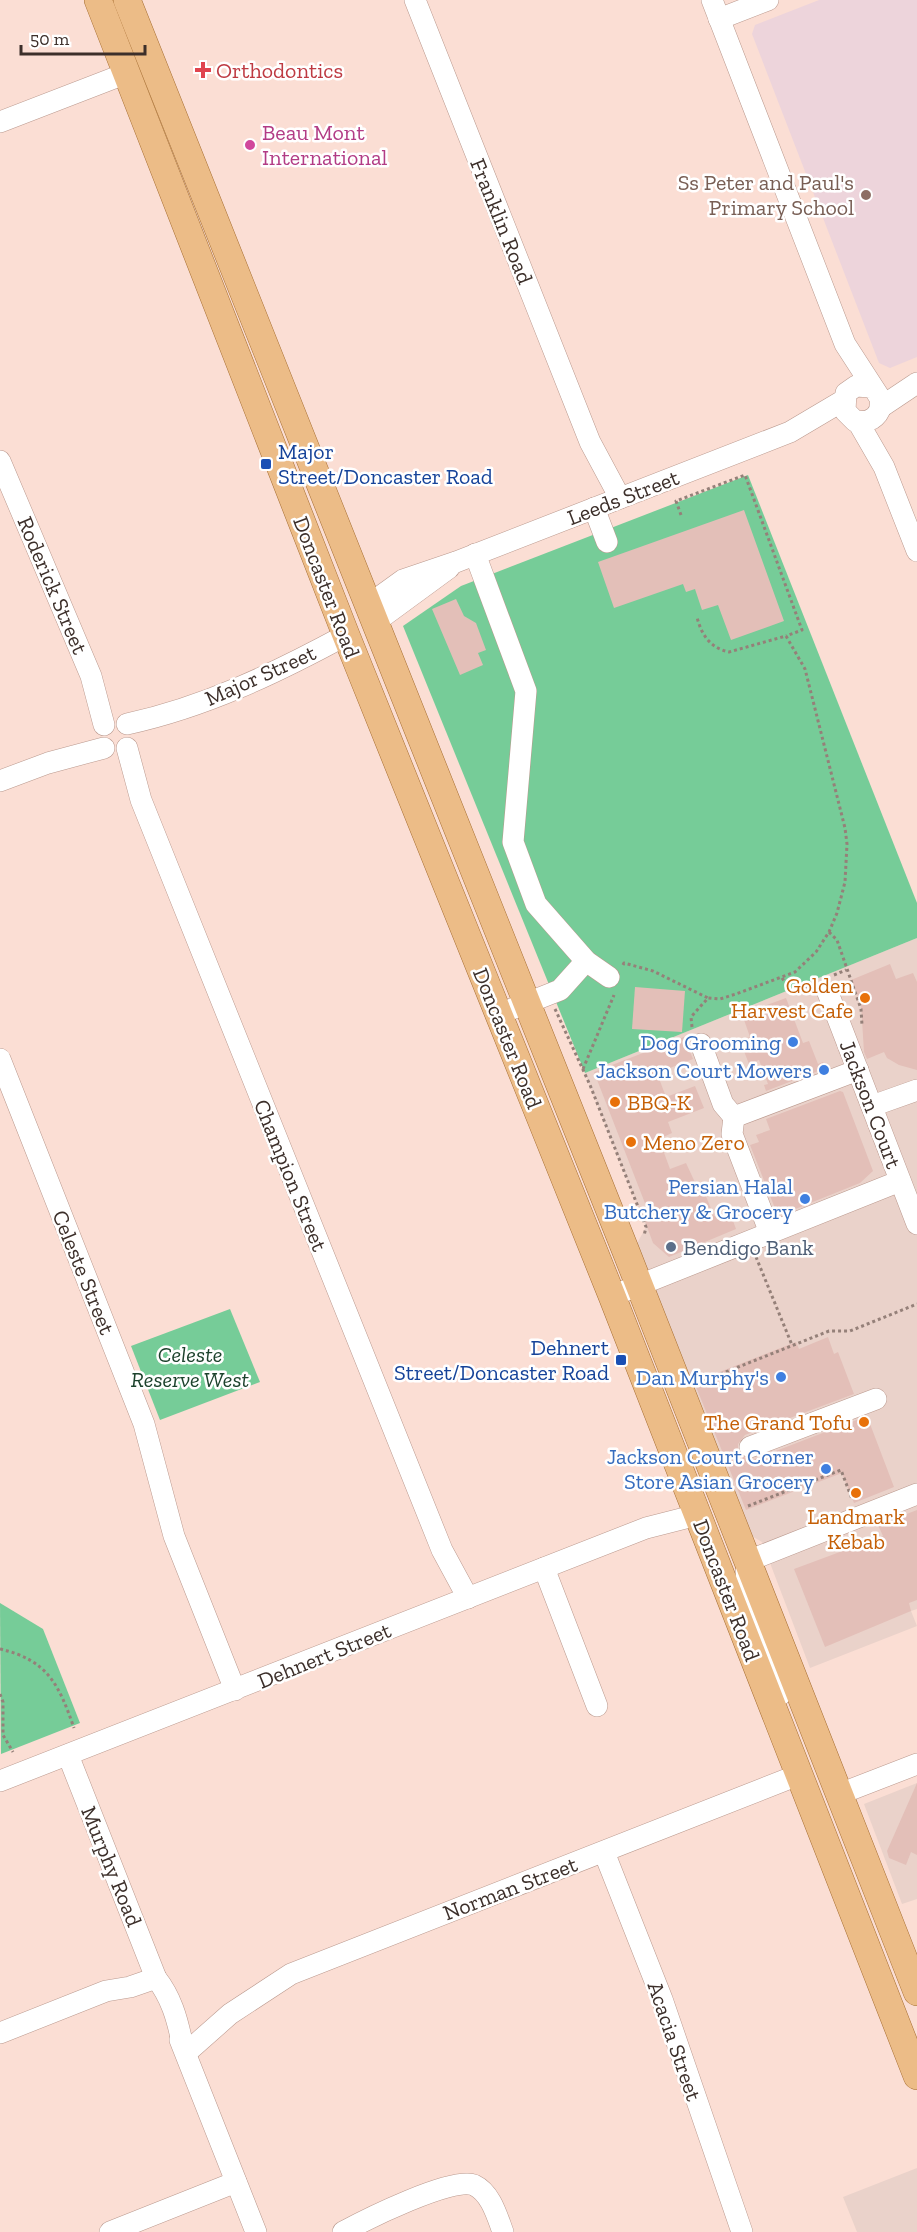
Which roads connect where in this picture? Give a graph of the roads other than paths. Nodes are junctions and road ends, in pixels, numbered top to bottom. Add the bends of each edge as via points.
1 (98, 0) edge
2 (127, 0) edge
3 (415, 0) edge
4 (768, 0) edge
5 (716, 9) edge
6 (126, 73) junction
7 (0, 122) edge
8 (917, 383) edge
9 (864, 404) junction
10 (0, 461) edge
11 (607, 503) junction
12 (607, 542) dead end
13 (917, 551) edge
14 (466, 558) junction
15 (371, 614) junction
16 (346, 635) junction
17 (116, 736) junction
18 (0, 781) edge
19 (586, 961) junction
20 (614, 981) road end
21 (828, 993) dead end
22 (538, 998) junction
23 (499, 1014) junction
24 (701, 1044) road end
25 (0, 1059) edge
26 (858, 1070) junction
27 (917, 1090) edge
28 (872, 1106) junction
29 (734, 1117) junction
30 (900, 1181) junction
31 (917, 1224) edge
32 (770, 1233) junction
33 (639, 1285) junction
34 (612, 1296) junction
35 (876, 1399) dead end
36 (750, 1447) dead end
37 (917, 1494) edge
38 (696, 1512) junction
39 (738, 1535) junction
40 (748, 1561) junction
41 (544, 1568) junction
42 (462, 1600) junction
43 (235, 1690) junction
44 (597, 1706) dead end
45 (788, 1745) junction
46 (68, 1755) junction
47 (917, 1764) edge
48 (798, 1775) junction
49 (0, 1781) edge
50 (837, 1795) junction
51 (604, 1852) junction
52 (894, 1936) junction
53 (154, 1972) junction
54 (917, 1992) edge
55 (917, 2027) edge
56 (0, 2033) edge
57 (184, 2048) junction
58 (917, 2076) edge
59 (236, 2182) junction
60 (110, 2232) edge
61 (256, 2232) edge
62 (343, 2232) edge
63 (503, 2232) edge
64 (742, 2232) edge

1 - 6 main road, Doncaster Road
2 - 15 main road, Doncaster Road
3 - 11 street, Franklin Road via 590,442 602,461
4 - 5 street
5 - 9 street via 845,344
6 - 7 street
6 - 16 main road, Doncaster Road
8 - 9 street, Leeds Street
9 - 11 street, Leeds Street
9 - 13 street
10 - 17 street, Roderick Street
11 - 12 street, Franklin Road
11 - 14 street, Leeds Street
14 - 15 street, Leeds Street
14 - 19 street via 526,691 513,842 536,904
15 - 16 main road
15 - 22 main road, Doncaster Road
16 - 17 street, Major Street via 277,672
16 - 23 main road, Doncaster Road
17 - 18 street, Major Street
17 - 42 street, Champion Street via 442,1550 447,1577
19 - 20 street
19 - 22 street via 560,990
21 - 26 street, Jackson Court
22 - 23 street
22 - 33 main road, Doncaster Road
23 - 34 main road, Doncaster Road
24 - 29 street via 723,1104
25 - 43 street, Celeste Street via 144,1424 174,1536
26 - 28 street, Jackson Court
26 - 29 street
27 - 28 street
28 - 30 street, Jackson Court
29 - 32 street via 732,1134
30 - 31 street, Jackson Court
30 - 32 street, Jackson Court
32 - 33 street, Jackson Court
33 - 34 street, Jackson Court
33 - 39 main road, Doncaster Road
34 - 38 main road, Doncaster Road
35 - 36 street
37 - 40 street
38 - 39 street
38 - 41 street, Dehnert Street via 682,1507 646,1528
38 - 45 main road, Doncaster Road
39 - 40 main road, Doncaster Road
40 - 45 street via 745,1600 781,1692
40 - 50 main road, Doncaster Road
41 - 42 street, Dehnert Street
41 - 44 street
42 - 43 street, Dehnert Street
43 - 46 street, Dehnert Street
45 - 48 main road, Doncaster Road
46 - 49 street, Dehnert Street
46 - 53 street, Murphy Road
47 - 50 street
48 - 51 street, Norman Street
48 - 58 main road, Doncaster Road
50 - 52 main road, Doncaster Road
51 - 57 street, Norman Street via 291,1974
51 - 64 street, Acacia Street via 662,1999
52 - 54 main road, Doncaster Road
52 - 55 main road via 905,1997
53 - 56 street via 130,1987 106,1991
53 - 57 street, Murphy Road via 177,2017
57 - 59 street, Murphy Road
59 - 60 street
59 - 61 street, Murphy Road
62 - 63 street via 401,2205 466,2183 488,2198

